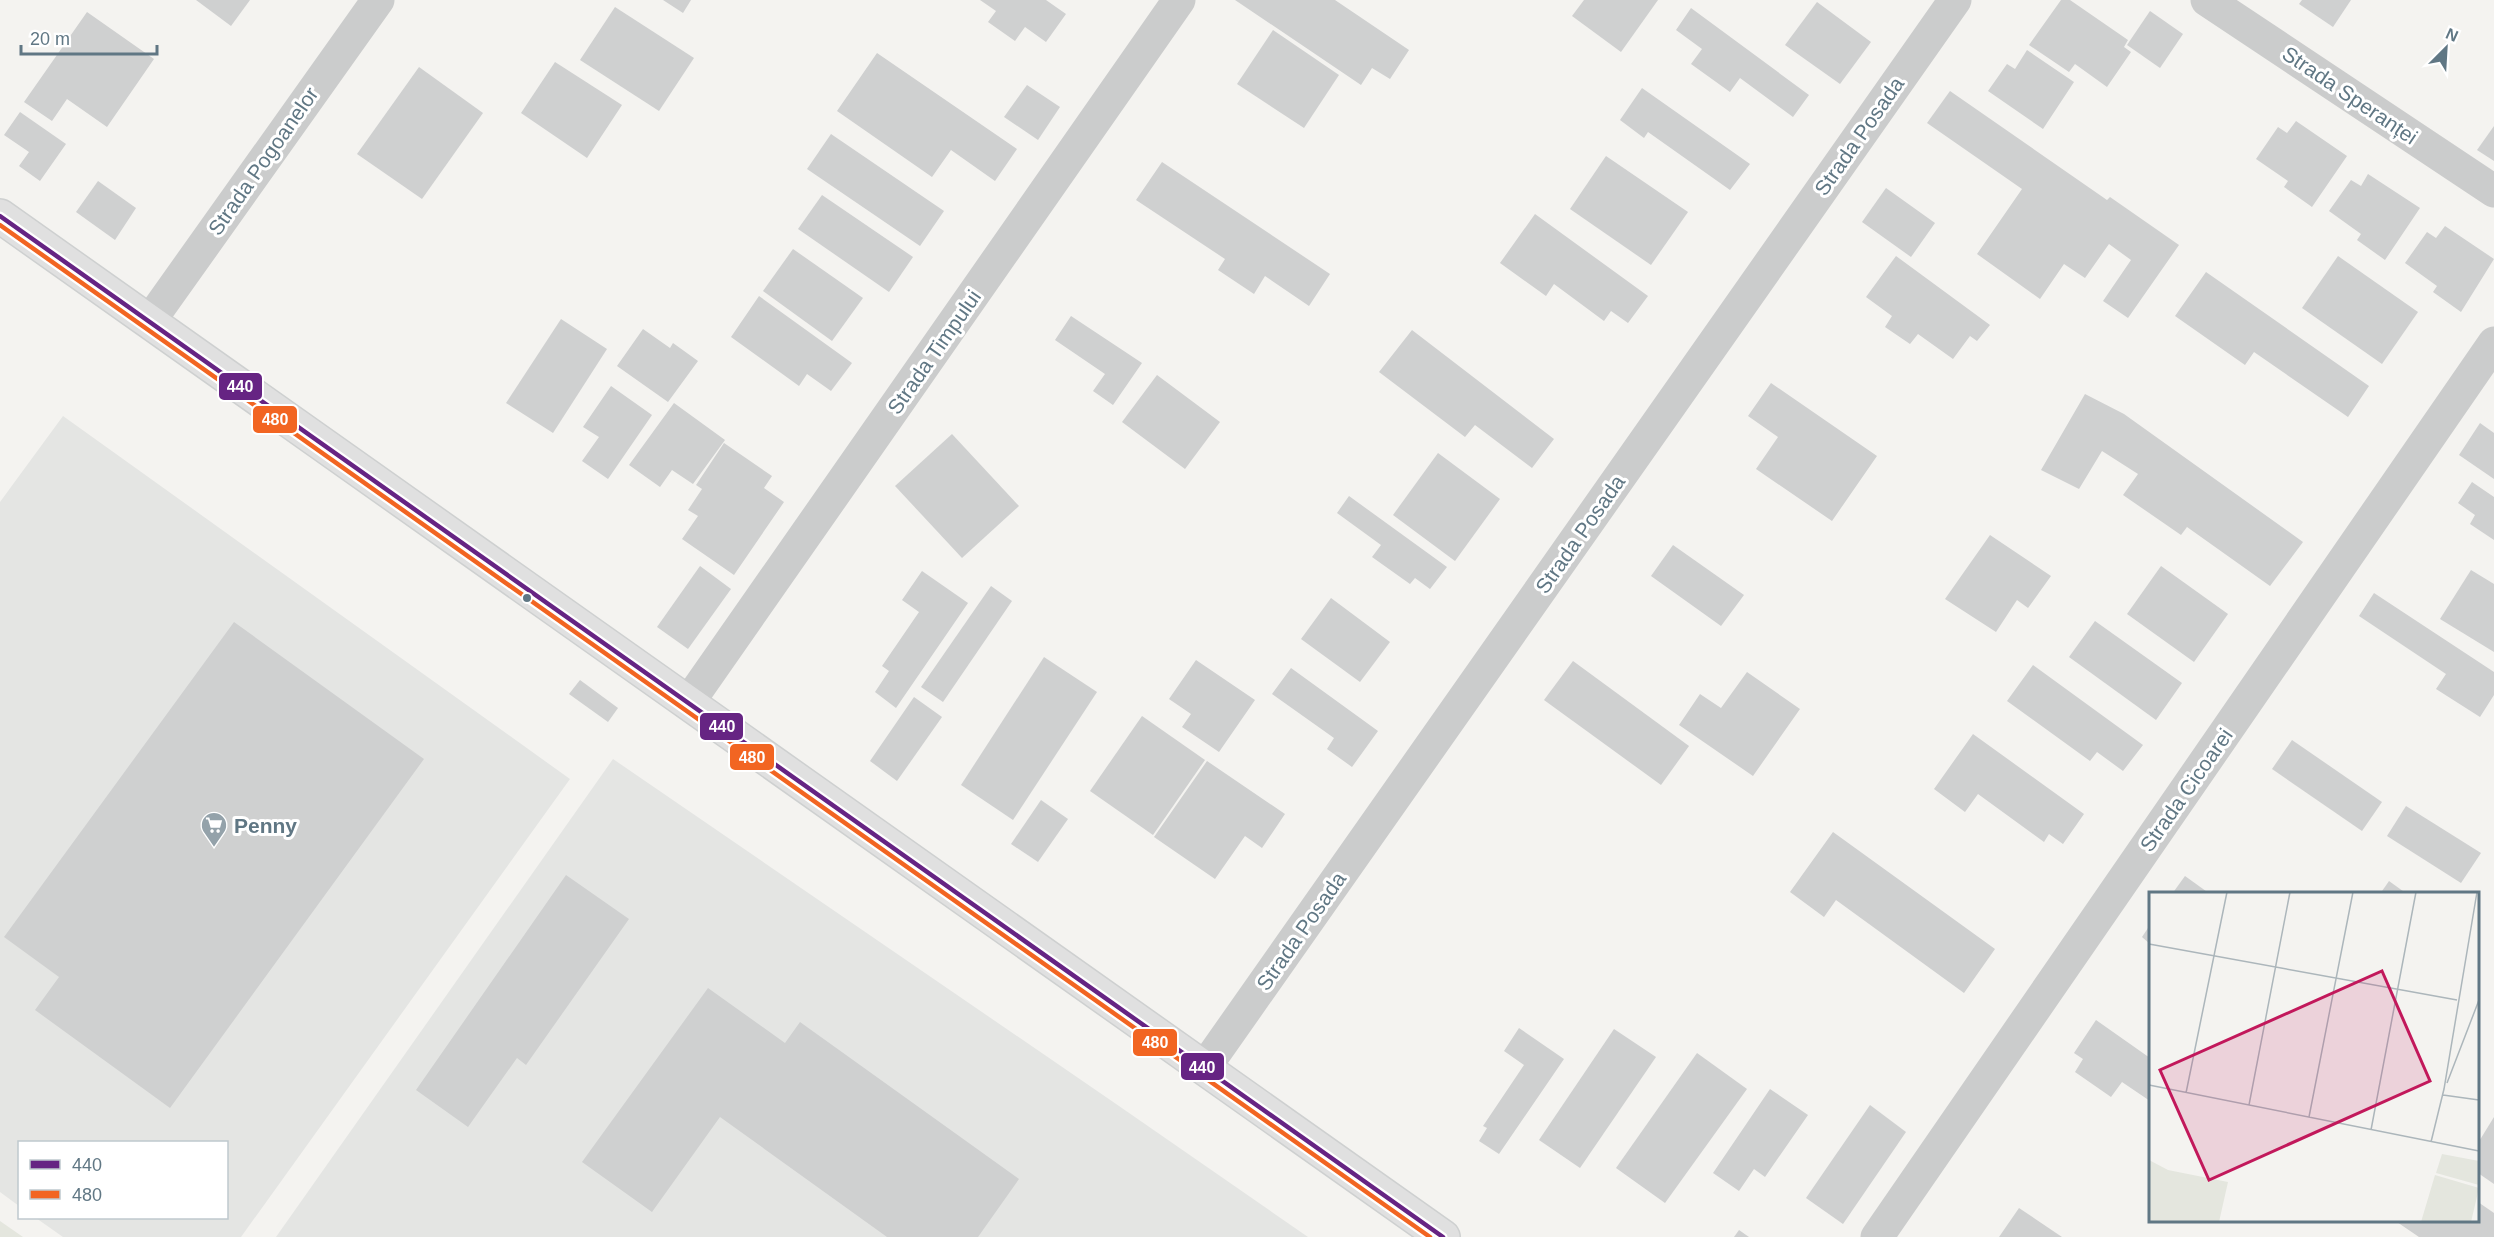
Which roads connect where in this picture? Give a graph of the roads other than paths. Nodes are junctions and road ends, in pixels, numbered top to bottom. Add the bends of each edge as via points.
1 (378, 0) edge
2 (1179, 0) edge
3 (1955, 0) edge
4 (2207, 0) edge
5 (2494, 191) edge
6 (0, 216) edge
7 (149, 322) junction
8 (2494, 343) edge
9 (688, 703) junction
10 (1205, 1067) junction
11 (1443, 1237) edge
12 (1877, 1237) edge

1 - 7 street, Strada Pogoanelor
2 - 9 street, Strada Timpului
3 - 10 street, Strada Posada
4 - 5 street, Strada Speranței
6 - 7 main road
7 - 9 main road
8 - 12 street, Strada Cicoarei
9 - 10 main road
10 - 11 main road

